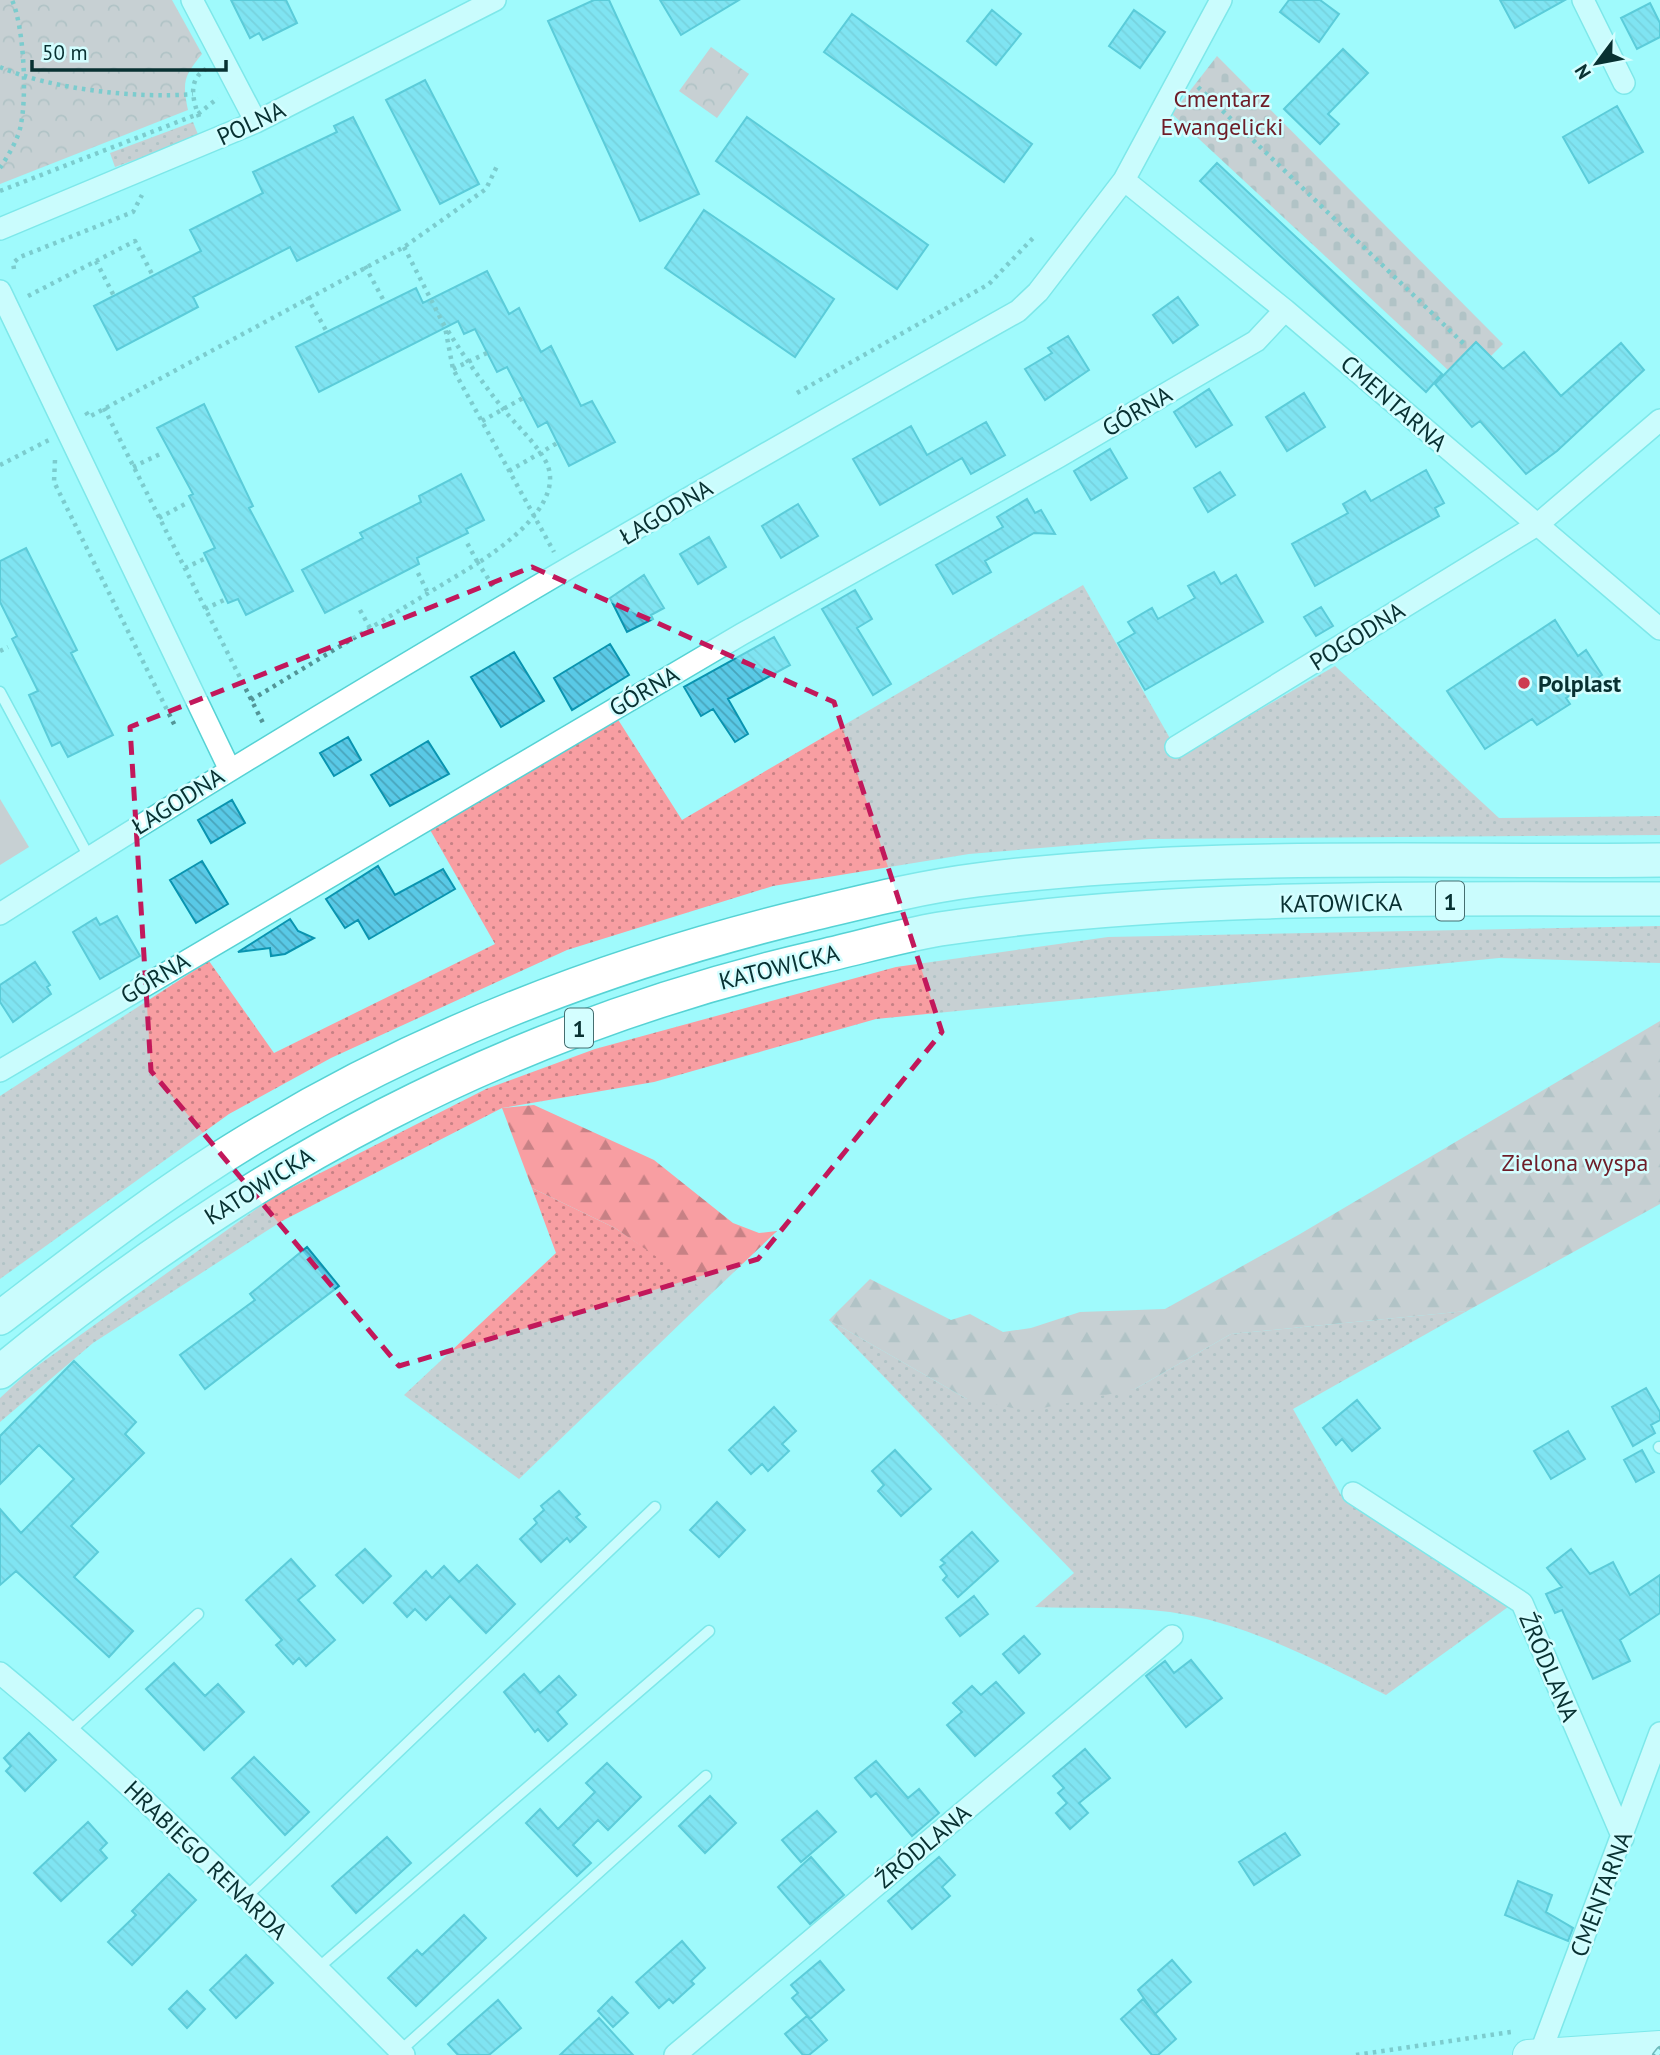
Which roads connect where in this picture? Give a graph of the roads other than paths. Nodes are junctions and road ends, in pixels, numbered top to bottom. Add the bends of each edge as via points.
1 (192, 0) edge
2 (495, 0) edge
3 (1221, 0) edge
4 (1583, 0) edge
5 (1624, 83) dead end
6 (256, 122) junction
7 (1124, 180) junction
8 (0, 229) edge
9 (0, 291) edge
10 (1285, 310) junction
11 (1660, 420) edge
12 (1537, 525) junction
13 (1660, 629) edge
14 (0, 692) edge
15 (1176, 747) dead end
16 (229, 768) junction
17 (89, 858) junction
18 (1660, 860) edge
19 (1660, 899) edge
20 (0, 914) edge
21 (0, 1071) edge
22 (0, 1318) edge
23 (0, 1372) edge
24 (1353, 1493) dead end
25 (655, 1507) dead end
26 (198, 1614) dead end
27 (709, 1631) dead end
28 (1171, 1636) dead end
29 (0, 1672) edge
30 (70, 1731) junction
31 (1660, 1733) edge
32 (706, 1776) dead end
33 (1623, 1838) junction
34 (246, 1897) junction
35 (318, 1968) junction
36 (1660, 2046) edge
37 (402, 2053) edge
38 (1534, 2054) edge
39 (675, 2055) edge

1 - 6 street
2 - 6 street, POLNA
3 - 7 street, ŁAGODNA
4 - 5 street
6 - 8 street, POLNA
7 - 10 street, CMENTARNA
7 - 16 street, ŁAGODNA via 1018,312 730,474
9 - 16 street
10 - 12 street, CMENTARNA
10 - 21 street, GÓRNA via 1256,341 742,634
11 - 12 street, POGODNA
12 - 13 street, CMENTARNA
12 - 15 street, POGODNA
14 - 17 lane
16 - 17 street, ŁAGODNA
17 - 20 street, ŁAGODNA
18 - 22 main road, KATOWICKA / 1 via 1422,858 1089,869 973,880 733,933 557,990 402,1057 261,1132 126,1221
19 - 23 main road, KATOWICKA / 1 via 1240,904 1114,911 937,929 724,979 589,1023 358,1126 232,1200 70,1315
24 - 33 street, ŹRÓDLANA via 1522,1603
25 - 34 lane
26 - 30 lane
27 - 35 lane
28 - 39 street, ŹRÓDLANA
29 - 30 street, HRABIEGO RENARDA
30 - 34 street, HRABIEGO RENARDA
31 - 33 street, CMENTARNA
32 - 37 lane
33 - 38 street, CMENTARNA via 1554,2015
34 - 35 street, HRABIEGO RENARDA
35 - 37 street, HRABIEGO RENARDA
36 - 38 street

